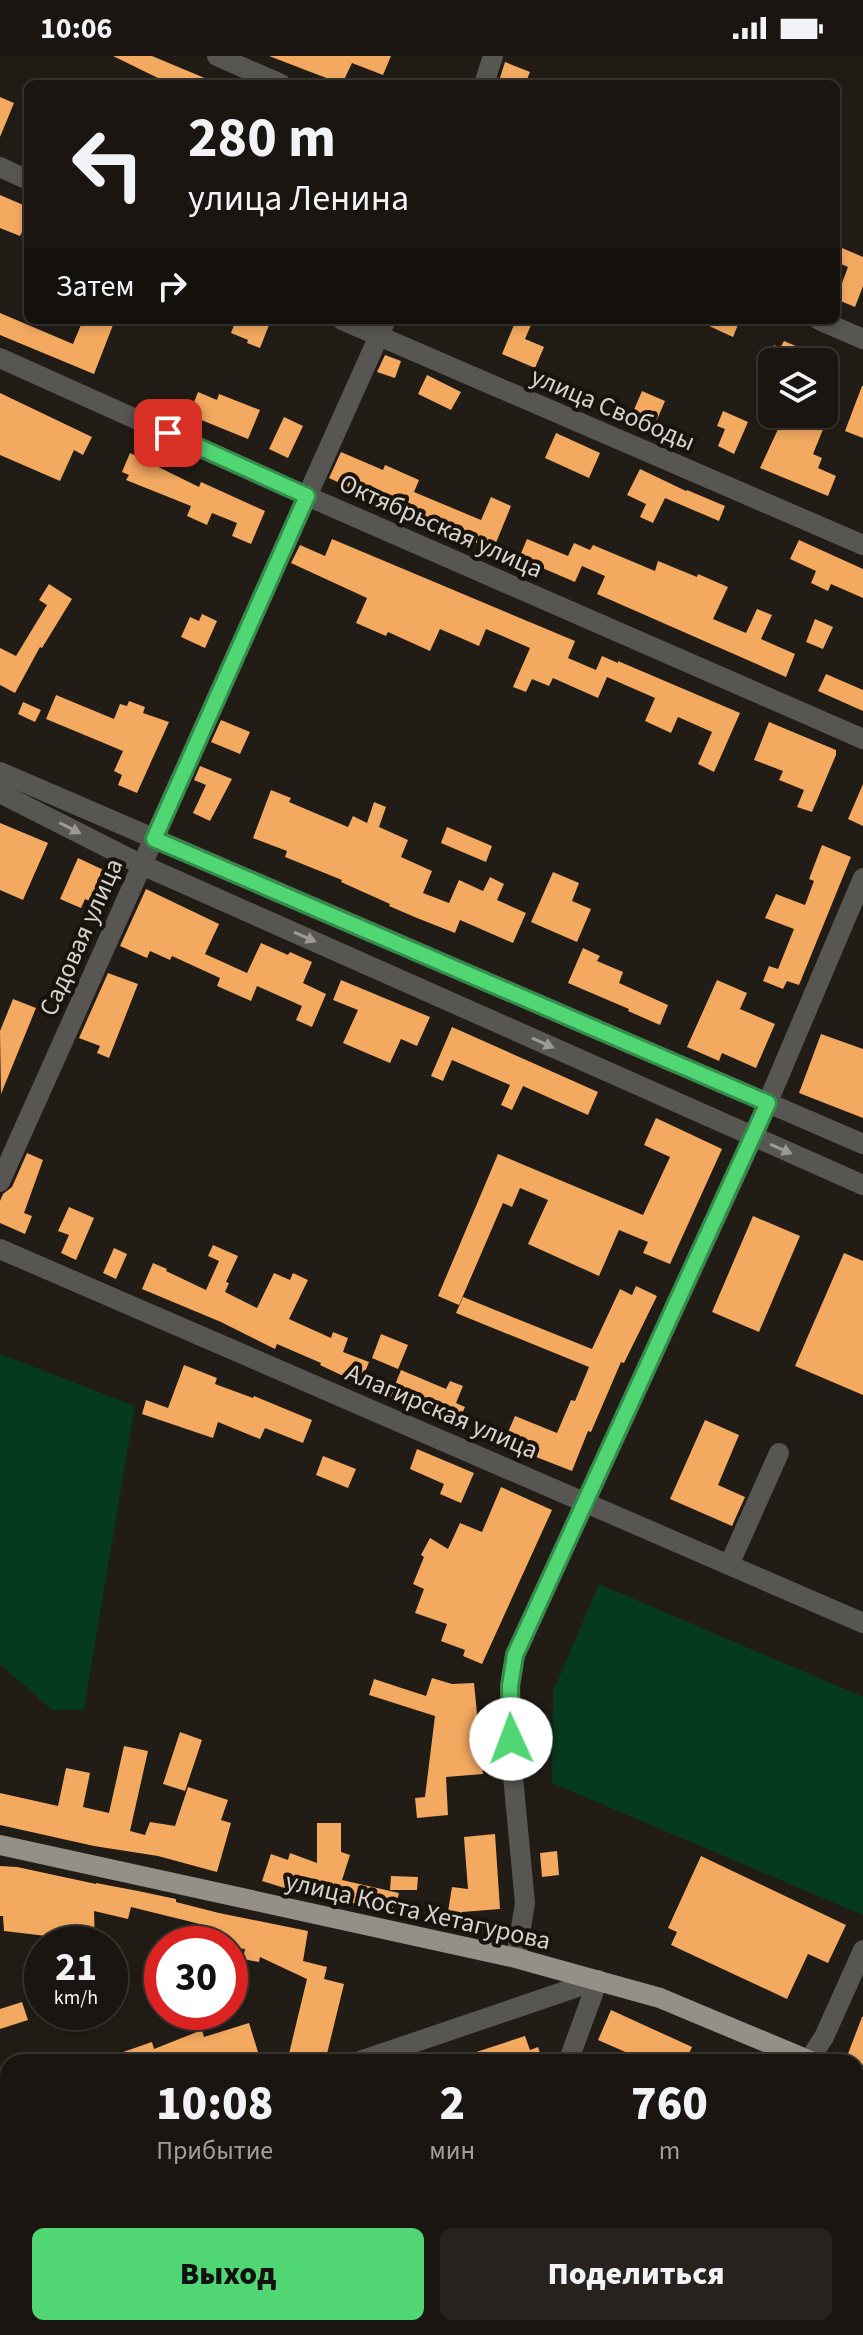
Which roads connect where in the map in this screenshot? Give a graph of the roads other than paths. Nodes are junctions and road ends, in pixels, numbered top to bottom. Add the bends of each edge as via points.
1 (217, 56) edge
2 (493, 56) edge
3 (272, 80) edge
4 (485, 80) edge
5 (0, 167) edge
6 (24, 178) edge
7 (362, 324) edge
8 (828, 324) edge
9 (383, 328) edge
10 (863, 339) edge
11 (0, 358) edge
12 (307, 496) junction
13 (863, 545) edge
14 (863, 739) edge
15 (0, 772) edge
16 (0, 793) edge
17 (154, 839) junction
18 (142, 865) junction
19 (863, 878) edge
20 (768, 1103) junction
21 (753, 1137) junction
22 (863, 1144) edge
23 (0, 1182) edge
24 (863, 1185) edge
25 (0, 1249) edge
26 (779, 1453) dead end
27 (584, 1501) junction
28 (729, 1565) junction
29 (863, 1623) edge
30 (0, 1845) edge
31 (863, 1950) edge
32 (516, 1958) junction
33 (598, 1980) junction
34 (381, 2054) edge
35 (571, 2054) edge
36 (794, 2054) edge
37 (815, 2054) edge

1 - 3 street
2 - 4 street
5 - 6 street
7 - 9 street, улица Свободы
8 - 10 street
9 - 12 street, Садовая улица
9 - 13 street, улица Свободы
11 - 12 street, Октябрьская улица
12 - 14 street, Октябрьская улица
12 - 17 street, Садовая улица
15 - 17 street
16 -> 18 street
17 - 18 street, Садовая улица
17 - 20 street
18 -> 21 street
18 - 23 street, Садовая улица
19 - 20 street
20 - 21 street
20 - 22 street
21 -> 24 street
21 - 27 street
25 - 27 street, Алагирская улица
26 - 28 street
27 - 28 street, Алагирская улица
27 - 32 street via 515,1655 510,1686 525,1903
28 - 29 street, Алагирская улица
30 - 32 main road, улица Коста Хетагурова
31 - 37 street
32 - 33 main road, улица Коста Хетагурова
33 - 34 street
33 - 35 street
33 - 36 main road, улица Коста Хетагурова via 660,1998

